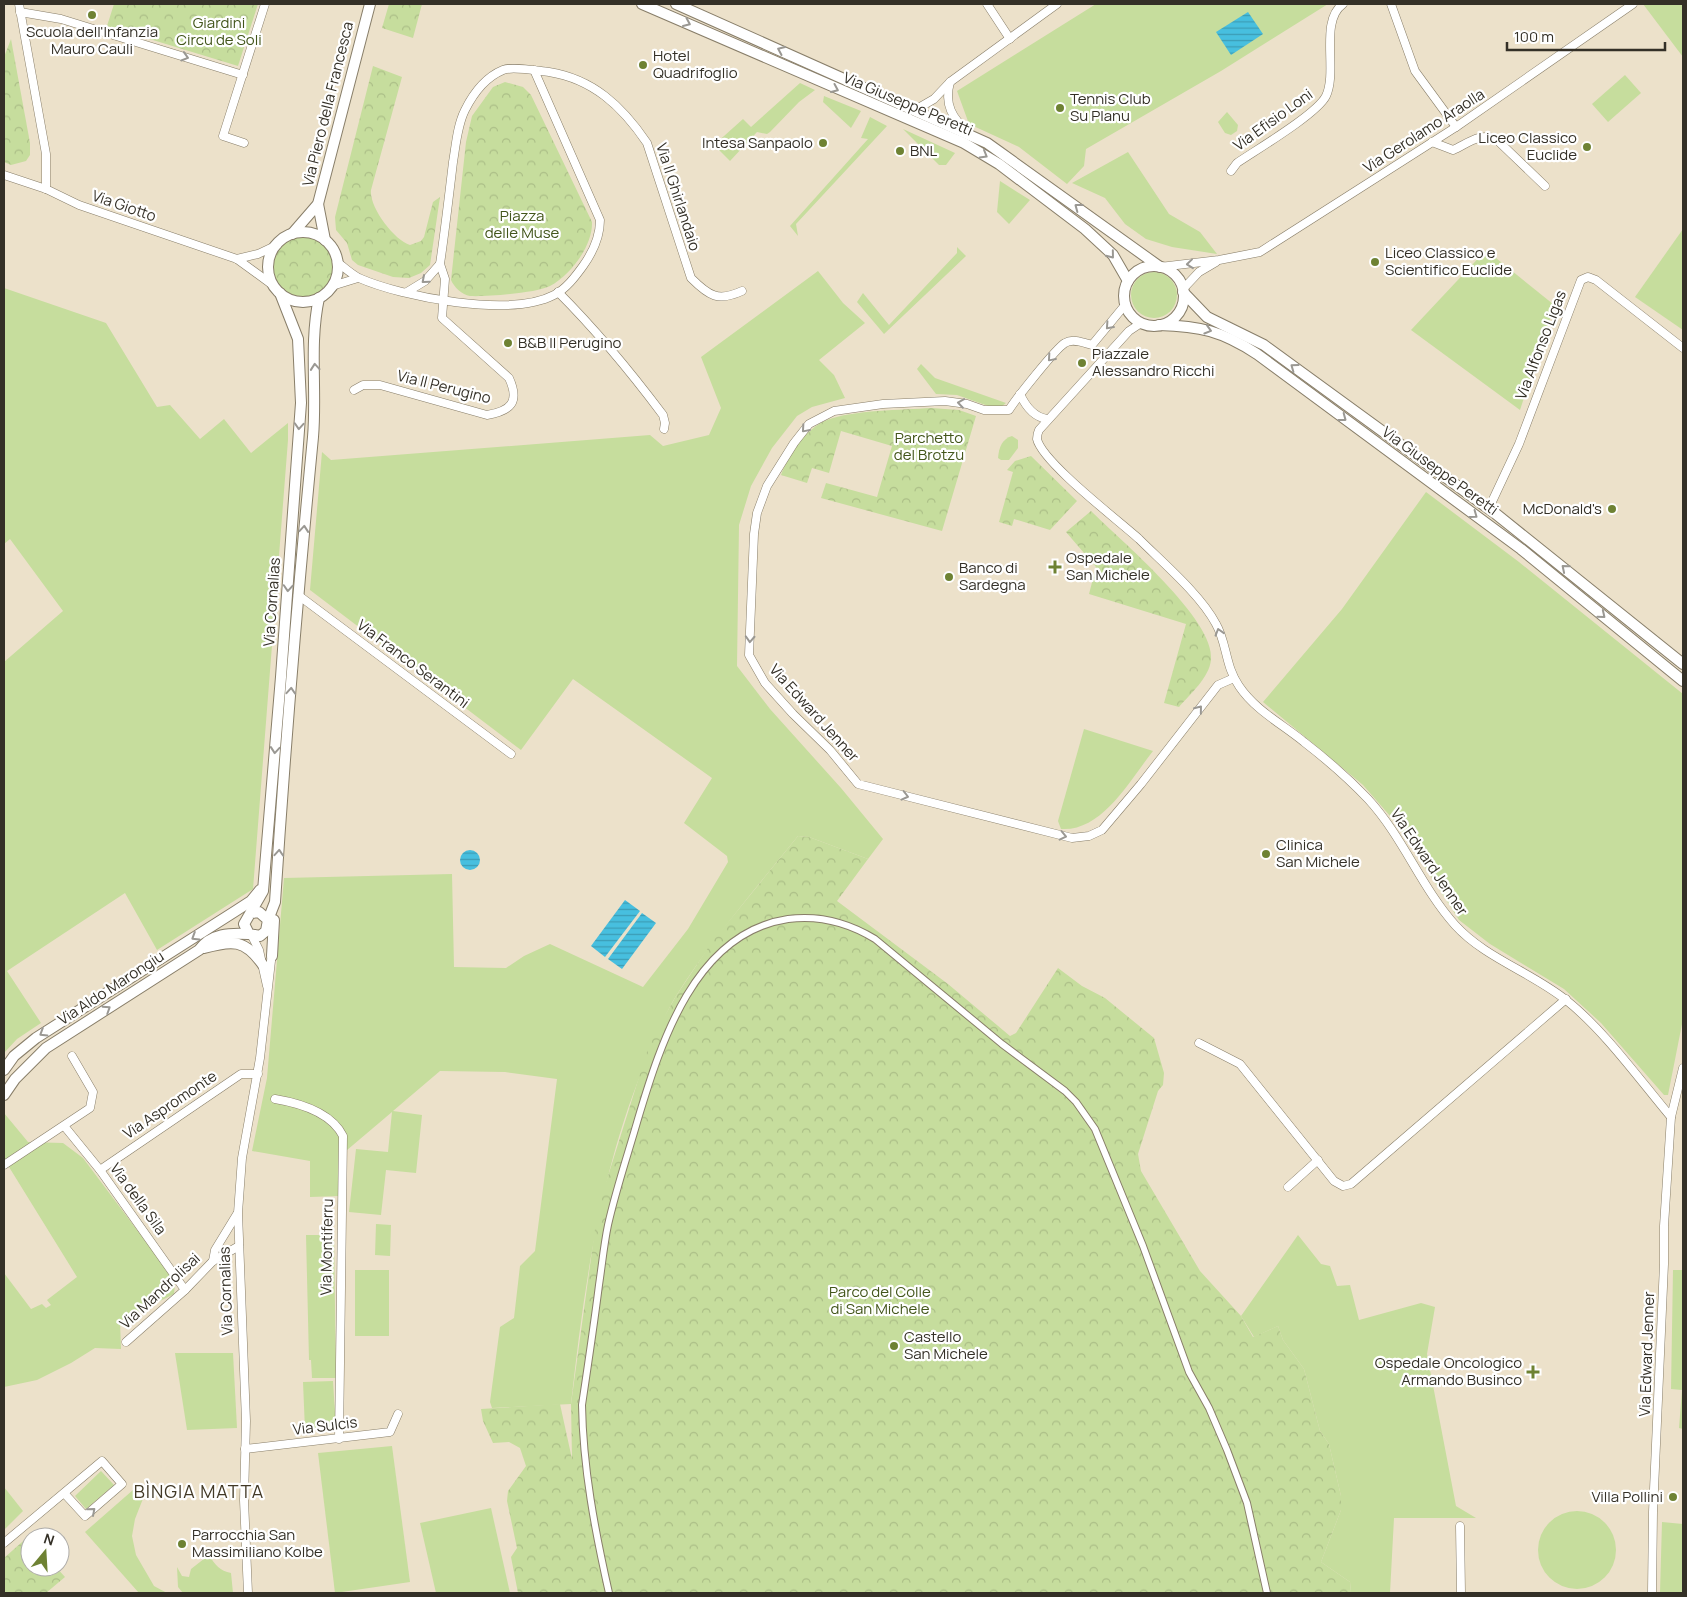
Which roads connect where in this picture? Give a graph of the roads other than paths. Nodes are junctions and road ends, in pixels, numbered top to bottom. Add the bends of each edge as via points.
1 (265, 4) edge
2 (642, 4) edge
3 (676, 4) edge
4 (987, 4) edge
5 (1057, 4) edge
6 (1343, 4) edge
7 (1391, 4) edge
8 (1633, 4) edge
9 (368, 7) edge
10 (19, 8) edge
11 (1010, 39) junction
12 (534, 70) junction
13 (243, 75) junction
14 (950, 82) junction
15 (915, 110) junction
16 (1456, 127) junction
17 (974, 137) junction
18 (1432, 142) junction
19 (244, 143) dead end
20 (1231, 171) dead end
21 (4, 175) edge
22 (1545, 186) dead end
23 (46, 189) junction
24 (318, 204) junction
25 (292, 234) junction
26 (325, 240) junction
27 (276, 244) junction
28 (238, 260) junction
29 (1219, 260) junction
30 (338, 262) junction
31 (440, 264) junction
32 (1160, 267) junction
33 (358, 278) junction
34 (1128, 281) junction
35 (332, 286) junction
36 (277, 289) junction
37 (1183, 290) junction
38 (742, 291) dead end
39 (407, 292) junction
40 (558, 292) junction
41 (319, 298) junction
42 (443, 301) junction
43 (1125, 305) junction
44 (1141, 323) junction
45 (1160, 325) junction
46 (1683, 348) edge
47 (354, 390) dead end
48 (1020, 394) junction
49 (1047, 419) junction
50 (664, 429) dead end
51 (1489, 508) junction
52 (298, 595) junction
53 (1683, 664) edge
54 (1234, 678) junction
55 (1683, 681) edge
56 (511, 754) dead end
57 (262, 888) junction
58 (275, 902) junction
59 (236, 911) junction
60 (251, 913) junction
61 (268, 924) junction
62 (250, 935) junction
63 (199, 950) junction
64 (272, 956) junction
65 (263, 964) junction
66 (268, 990) junction
67 (1566, 1000) junction
68 (1199, 1042) dead end
69 (72, 1056) dead end
70 (1683, 1068) edge
71 (4, 1070) edge
72 (258, 1074) junction
73 (4, 1095) edge
74 (275, 1099) dead end
75 (1671, 1117) junction
76 (65, 1127) junction
77 (1318, 1160) junction
78 (4, 1165) edge
79 (100, 1170) junction
80 (1288, 1187) dead end
81 (238, 1213) junction
82 (239, 1246) junction
83 (213, 1261) junction
84 (185, 1290) junction
85 (126, 1342) dead end
86 (398, 1414) dead end
87 (339, 1439) junction
88 (245, 1449) junction
89 (64, 1493) junction
90 (1460, 1526) dead end
91 (4, 1543) edge
92 (248, 1593) edge
93 (609, 1593) edge
94 (1267, 1593) edge
95 (1461, 1593) edge
96 (1652, 1593) edge

1 - 13 street
2 -> 34 street, Via Giuseppe Peretti via 964,143 999,164 1085,229 1113,255
15 -> 3 street, Via Giuseppe Peretti
4 - 11 street
5 - 11 street
6 - 20 street, Via Efisio Loni via 1336,8 1333,19 1330,83 1320,105 1237,163
7 - 16 street via 1415,71
8 - 16 street, Via Gerolamo Araolla
9 - 24 street, Via Piero della Francesca
10 -> 13 street
10 - 23 street via 46,154
11 - 14 street
12 - 31 street via 505,69 480,88 464,111 458,128
12 - 38 street, Via Il Ghirlandaio via 588,83 634,124 647,143 655,164 691,278 717,297 729,297
12 - 40 street via 600,220 600,232 591,255
13 - 19 street via 223,136
14 - 15 street via 934,99
14 - 17 street via 950,109 954,118
15 - 17 street, Via Giuseppe Peretti
16 - 18 street, Via Gerolamo Araolla
32 -> 17 street, Via Giuseppe Peretti via 1006,155
18 - 22 street via 1452,150 1488,136
18 - 29 street, Via Gerolamo Araolla via 1260,252
21 - 23 street, Via Giotto
23 - 28 street, Via Giotto via 79,205
24 - 25 street, Via Piero della Francesca
24 - 26 street, Via Piero della Francesca
25 - 26 street via 310,233
25 - 27 street
26 - 30 street
27 - 28 street
27 - 36 street via 268,267
28 - 36 street, Via Giotto
29 -> 32 street, Via Gerolamo Araolla
29 - 37 street via 1199,272
30 - 33 street
30 - 35 street
31 -> 39 street via 425,281
31 - 42 street via 445,279
32 - 34 street via 1149,266 1139,270
32 - 37 street, Via Giuseppe Peretti via 1172,272
33 - 35 street
33 - 39 street
34 - 43 street
35 - 41 street
36 - 41 street via 299,301
36 -> 57 street, Via Cornalias via 298,339 301,404
37 - 45 street via 1183,303 1178,313
51 -> 37 street, Via Giuseppe Peretti via 1264,345 1207,317
39 - 42 street
40 - 42 street via 532,301 506,304
40 - 50 street via 625,364 663,415
52 -> 41 street, Via Cornalias via 314,424 316,377 313,338
42 - 47 street, Via Il Perugino via 442,318 510,378 515,398 510,407 487,415 380,386 364,385
43 - 44 street
43 -> 48 street via 1092,345 1077,341 1065,343
44 - 45 street, Via Giuseppe Peretti
44 - 49 street via 1129,331
45 -> 55 street, Via Giuseppe Peretti via 1206,329 1257,354 1521,549
46 - 51 street, Via Alfonso Ligas via 1596,280 1581,280 1519,444
48 - 49 street via 1025,404 1040,418
48 -> 54 street, Via Edward Jenner via 1008,410 984,410 945,401 883,404 834,411 809,424 767,486 757,513 749,655 766,683 858,784 1072,838 1102,830 1218,685
54 -> 49 street, Via Edward Jenner via 1216,622 1192,593 1044,453 1037,438
53 -> 51 street, Via Giuseppe Peretti
52 - 56 street, Via Franco Serantini
58 -> 52 street, Via Cornalias
54 - 67 street, Via Edward Jenner via 1252,702 1306,743 1369,800 1458,928 1474,942
57 - 59 street, Via Aldo Marongiu
57 - 60 street, Via Cornalias via 262,895
58 - 61 street, Via Cornalias
58 - 64 street
59 - 60 street
59 -> 71 street, Via Aldo Marongiu via 36,1038 14,1056
60 - 61 street via 260,912
60 - 62 street via 244,924
61 - 62 street via 264,934
61 - 64 street, Via Cornalias
62 - 63 street, Via Aldo Marongiu via 219,935
62 - 65 street, Via Cornalias
63 - 65 street via 226,942 238,944 253,951
73 -> 63 street, Via Aldo Marongiu via 14,1079 46,1048
64 - 66 street, Via Cornalias
65 - 66 street, Via Cornalias
66 - 72 street, Via Cornalias
67 - 75 street, Via Edward Jenner
67 - 77 street via 1351,1184 1343,1186 1334,1180
68 - 77 street via 1240,1064
69 - 76 street via 93,1092 93,1101 90,1108
70 - 75 street, Via Edward Jenner
72 - 79 street, Via Aspromonte via 241,1074
72 - 81 street, Via Cornalias via 246,1134
74 - 87 street, Via Montiferru via 317,1111 343,1136
75 - 96 street, Via Edward Jenner via 1652,1512
76 - 78 street
76 - 79 street, Via della Sila
77 - 80 street
79 - 84 street, Via della Sila
81 - 82 street, Via Cornalias
81 - 83 street, Via Mandrolisai via 215,1250
82 - 83 street, Via Mandrolisai
82 - 88 street, Via Cornalias
83 - 84 street, Via Mandrolisai
84 - 85 street, Via Mandrolisai
86 - 87 street, Via Sulcis via 390,1432
87 - 88 street, Via Sulcis
88 - 92 street, Via Cornalias
89 -> 89 street via 85,1516 122,1484 102,1461
89 - 91 street
90 - 95 street
93 - 94 street via 590,1498 582,1405 608,1227 621,1173 666,1035 705,969 736,939 754,928 795,918 827,920 860,930 875,939 1002,1044 1065,1091 1085,1113 1101,1142 1136,1228 1189,1372 1227,1450 1248,1509

